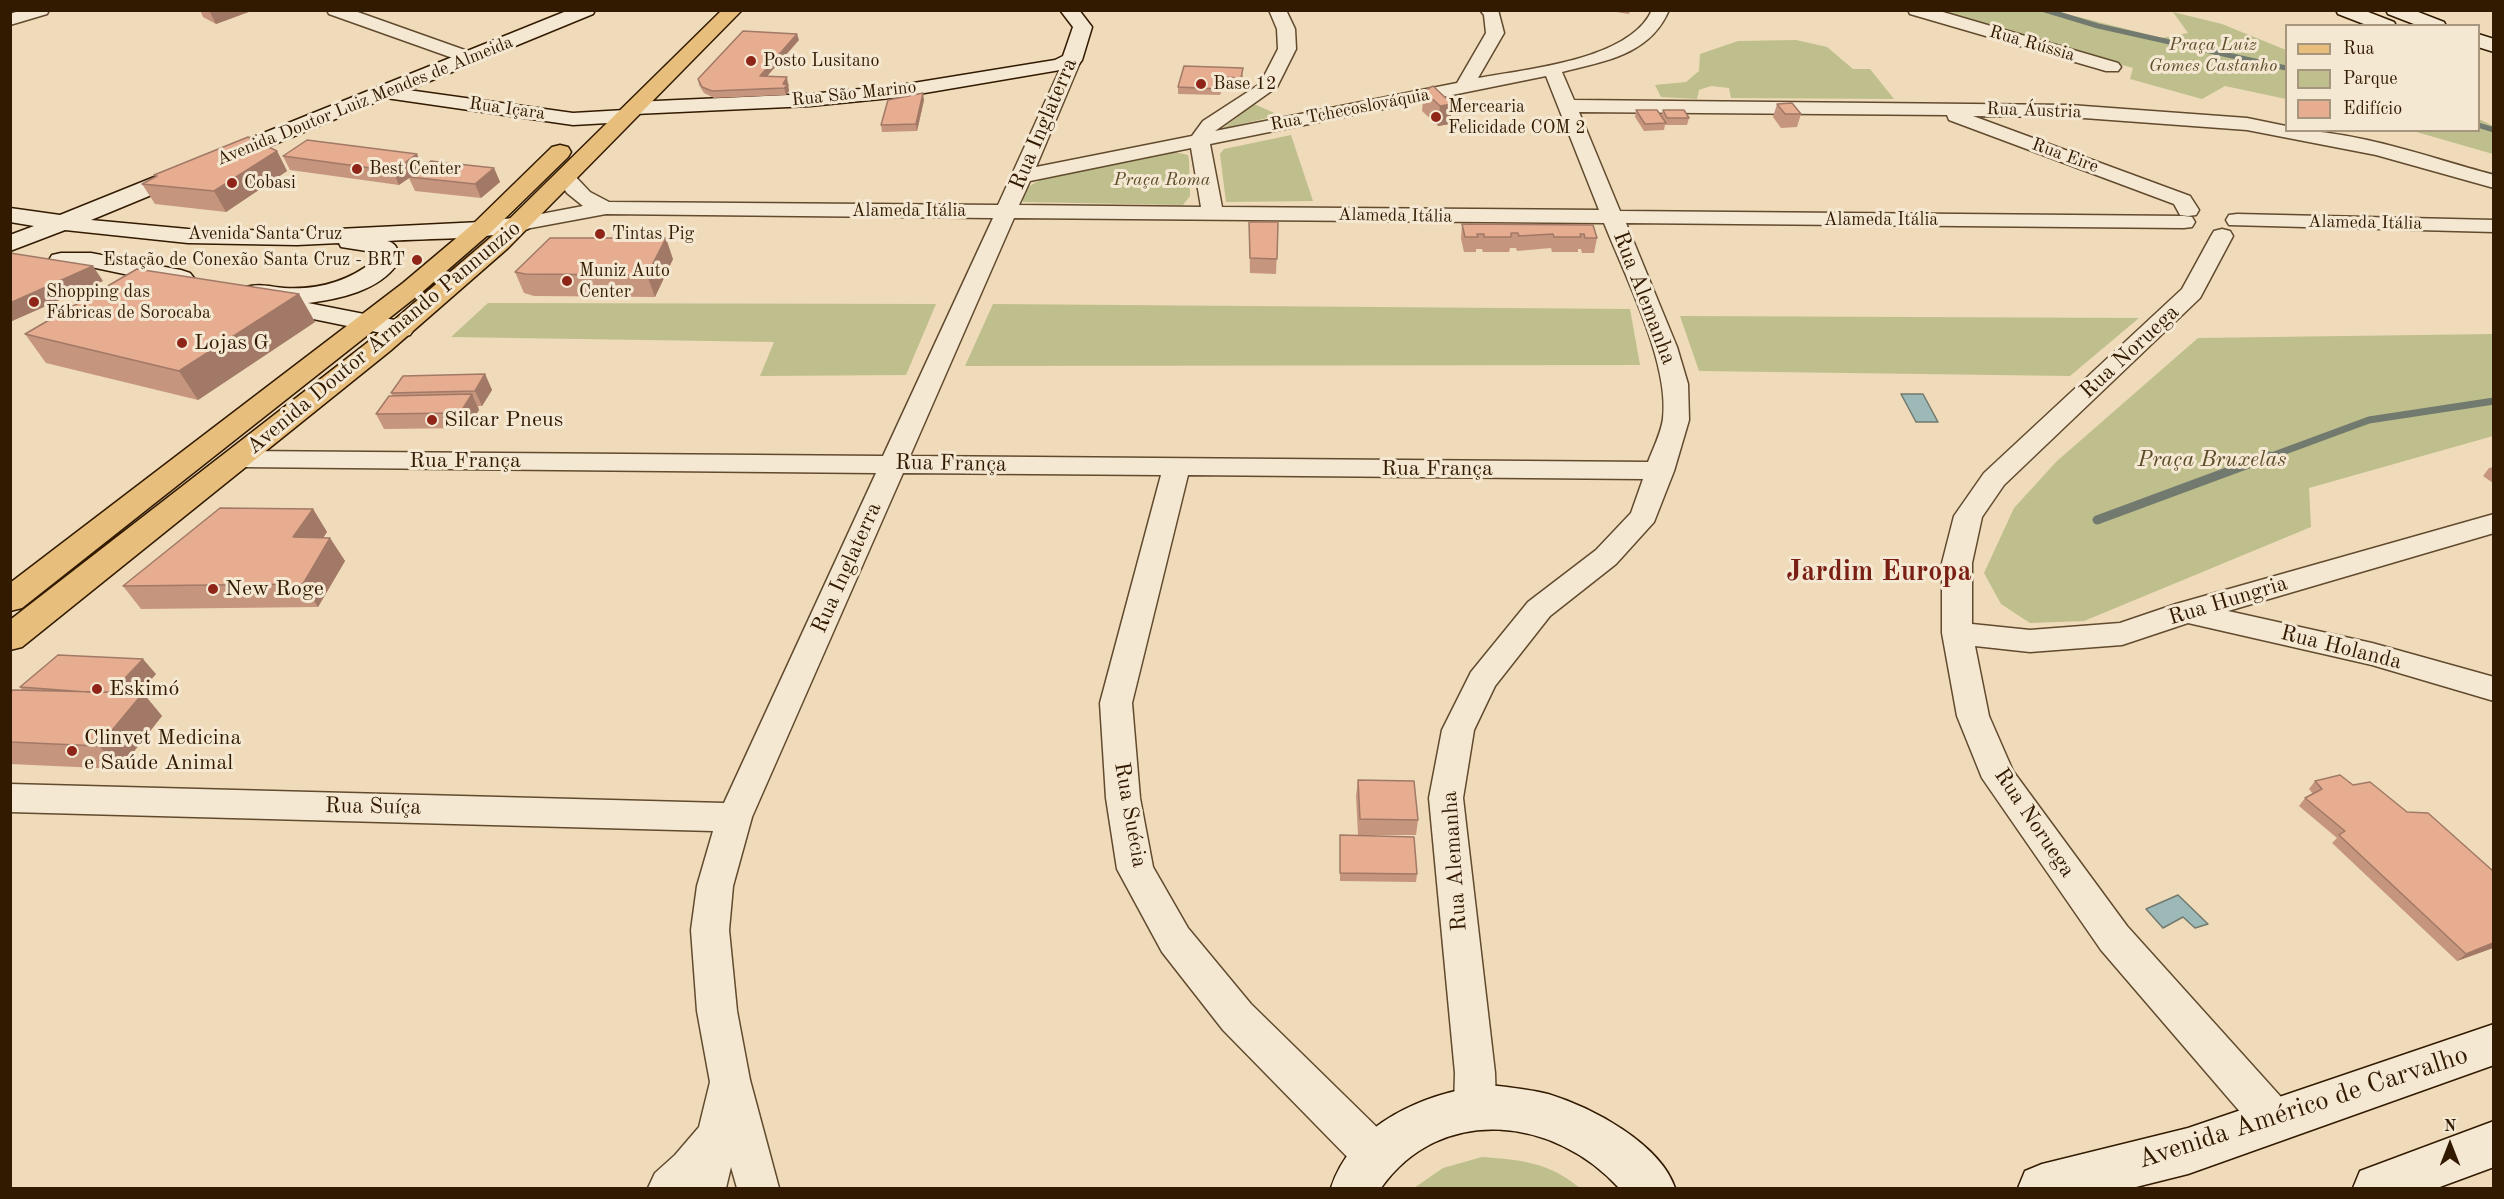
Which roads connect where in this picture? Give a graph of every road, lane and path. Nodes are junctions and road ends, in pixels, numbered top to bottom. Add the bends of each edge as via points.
1 (41, 10) edge
2 (335, 10) edge
3 (381, 10) edge
4 (586, 10) edge
5 (706, 10) edge
6 (733, 10) edge
7 (1069, 10) edge
8 (1277, 10) edge
9 (1488, 10) edge
10 (1661, 10) edge
11 (1916, 10) edge
12 (2345, 10) edge
13 (2395, 10) edge
14 (363, 19) junction
15 (10, 20) edge
16 (2382, 24) edge
17 (2432, 24) edge
18 (470, 58) junction
19 (1072, 60) junction
20 (2112, 67) dead end
21 (1552, 69) junction
22 (632, 82) dead end
23 (1464, 87) junction
24 (387, 92) junction
25 (1567, 106) junction
26 (625, 107) junction
27 (1936, 109) junction
28 (594, 119) junction
29 (2285, 131) edge
30 (2288, 132) edge
31 (1198, 140) junction
32 (1022, 176) junction
33 (566, 178) junction
34 (2493, 182) edge
35 (606, 208) junction
36 (1006, 212) junction
37 (10, 214) edge
38 (1213, 214) junction
39 (1613, 218) junction
40 (2210, 218) junction
41 (63, 223) junction
42 (520, 224) junction
43 (2493, 226) edge
44 (481, 229) junction
45 (297, 238) junction
46 (10, 244) edge
47 (10, 251) edge
48 (219, 289) junction
49 (367, 323) junction
50 (401, 329) junction
51 (241, 459) junction
52 (894, 463) junction
53 (1177, 467) junction
54 (1660, 471) junction
55 (2493, 523) edge
56 (10, 600) edge
57 (2187, 612) junction
58 (1957, 633) junction
59 (10, 638) edge
60 (2493, 689) edge
61 (10, 798) edge
62 (735, 816) junction
63 (2493, 1044) edge
64 (730, 1080) junction
65 (1475, 1107) junction
66 (2275, 1121) junction
67 (717, 1137) junction
68 (2493, 1144) edge
69 (1365, 1172) edge
70 (1651, 1181) edge
71 (670, 1188) edge
72 (705, 1188) edge
73 (758, 1188) edge
74 (2042, 1188) edge
75 (2377, 1188) edge

1 - 15 street
2 - 14 street
3 - 14 street
4 - 18 main road, Avenida Doutor Luiz Mendes de Almeida
5 - 22 main road
6 - 26 main road, Avenida Doutor Armando Pannunzio
7 - 19 main road, Rua Inglaterra via 1083,27
8 - 31 street via 1286,29 1287,48 1268,87 1210,124
9 - 23 street via 1494,33
10 - 21 street, Rua Tchecoslováquia via 1652,28 1638,40 1617,51
11 - 20 street, Rua Rússia
12 - 16 main road
13 - 17 main road
14 - 18 street
18 - 24 main road, Avenida Doutor Luiz Mendes de Almeida
19 - 26 main road, Rua São Marino via 1051,67 901,91 810,100
19 - 32 street, Rua Inglaterra
21 - 23 street, Rua Tchecoslováquia
21 - 25 street, Rua Alemanha
23 - 31 street, Rua Tchecoslováquia
24 - 28 main road, Rua Içara
24 - 41 main road, Avenida Doutor Luiz Mendes de Almeida
25 - 27 street, Rua Áustria
25 - 39 street, Rua Alemanha
26 - 28 main road, Avenida Doutor Armando Pannunzio
26 - 33 main road, Avenida Doutor Armando Pannunzio
27 - 29 street, Rua Áustria via 2070,111 2247,124
27 - 40 street, Rua Eire via 2182,200
28 - 44 main road, Avenida Doutor Armando Pannunzio
30 - 34 street, Rua Áustria via 2379,150
31 - 32 street, Rua Tchecoslováquia
31 - 38 street
32 - 36 street, Rua Inglaterra
33 - 35 street, Alameda Itália via 574,192 586,201
33 - 42 main road, Avenida Doutor Armando Pannunzio
35 - 36 street, Alameda Itália
35 - 42 street, Alameda Itália
36 - 38 street, Alameda Itália
36 - 52 street, Rua Inglaterra
37 - 41 main road, Avenida Santa Cruz
38 - 39 street, Alameda Itália
39 - 40 street, Alameda Itália
39 - 54 street, Rua Alemanha via 1665,347 1675,384 1676,420
40 - 43 street, Alameda Itália
40 - 58 street, Rua Noruega via 2192,293 1994,479 1968,516 1957,563
41 - 45 main road, Avenida Santa Cruz via 188,236
41 - 46 main road, Avenida Doutor Luiz Mendes de Almeida
42 - 44 main road, Avenida Santa Cruz
42 - 50 main road, Avenida Doutor Armando Pannunzio
44 - 45 main road, Avenida Santa Cruz
44 - 49 main road, Avenida Doutor Armando Pannunzio
45 - 48 main road via 380,245 385,249 386,263 358,283 320,295
47 - 48 main road
48 - 49 main road
49 - 50 main road
49 - 56 main road, Avenida Doutor Armando Pannunzio
50 - 51 main road, Avenida Doutor Armando Pannunzio
51 - 52 street, Rua França
51 - 59 main road, Avenida Doutor Armando Pannunzio
52 - 53 street, Rua França
52 - 62 street, Rua Inglaterra
53 - 54 street, Rua França
53 - 69 street, Rua Suécia via 1116,703 1123,798 1135,869 1175,940
54 - 65 street, Rua Alemanha via 1644,516 1606,557 1539,609 1482,680 1458,730 1446,798
55 - 57 street, Rua Hungria
57 - 58 street, Rua Hungria via 2122,634 2030,641
57 - 60 street, Rua Holanda via 2372,654
58 - 66 street, Rua Noruega via 1973,716 1999,778 2114,938
61 - 62 street, Rua Suíça
62 - 64 street, Rua Inglaterra via 715,886 710,930 717,1011
63 - 66 main road, Avenida Américo de Carvalho
64 - 67 street, Rua Inglaterra
64 - 73 street, Rua Inglaterra
65 - 69 main road via 1426,1121
65 - 70 main road via 1527,1110 1583,1130
66 - 74 main road, Avenida Américo de Carvalho via 2188,1151
67 - 71 street, Rua Inglaterra
67 - 72 street, Rua Inglaterra
68 - 75 main road

